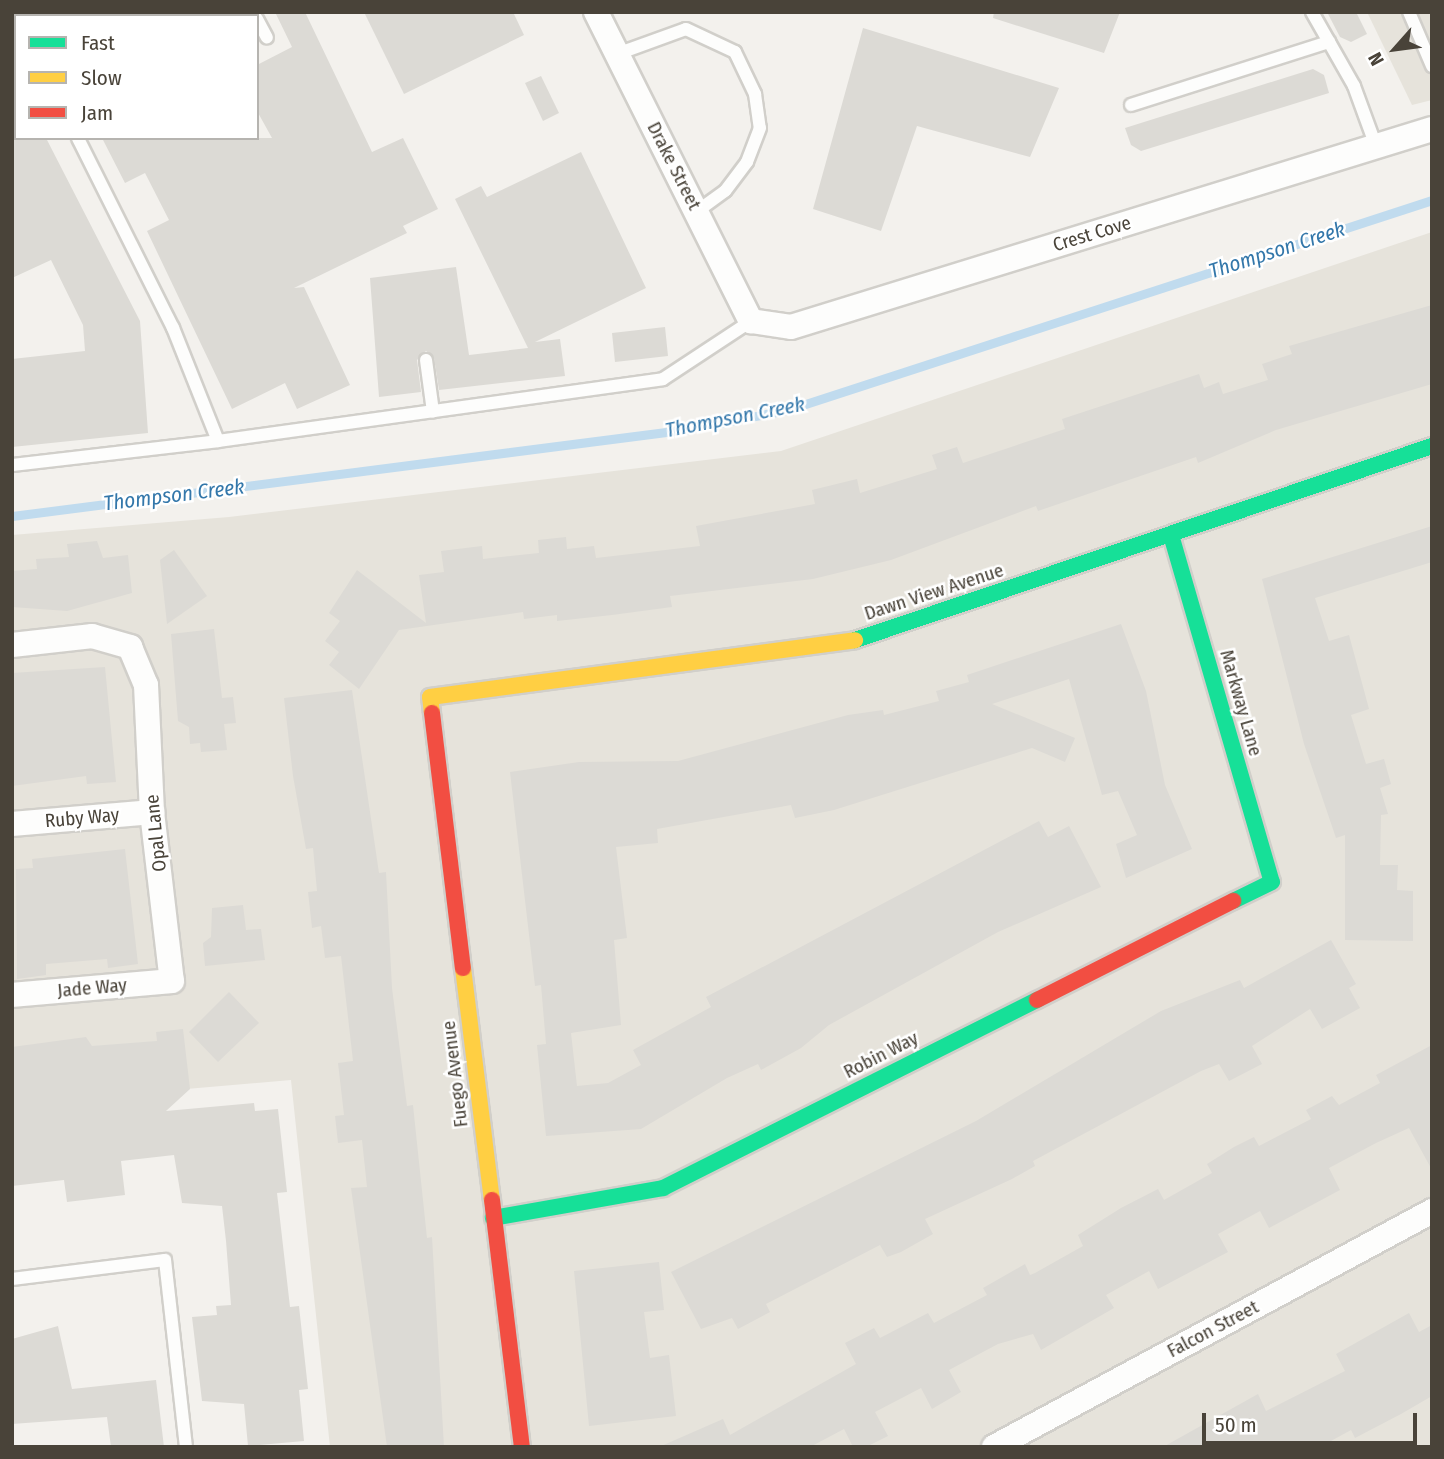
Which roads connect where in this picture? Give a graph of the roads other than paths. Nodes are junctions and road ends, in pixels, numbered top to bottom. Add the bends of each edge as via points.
1 (596, 12) edge
2 (1312, 12) edge
3 (1409, 12) edge
4 (259, 22) edge
5 (267, 38) dead end
6 (1329, 42) junction
7 (617, 54) junction
8 (1432, 66) edge
9 (1131, 105) dead end
10 (1432, 129) edge
11 (79, 140) edge
12 (1376, 146) junction
13 (696, 212) junction
14 (751, 321) junction
15 (426, 360) dead end
16 (433, 412) junction
17 (218, 442) junction
18 (1432, 446) edge
19 (12, 465) edge
20 (1171, 535) junction
21 (12, 645) edge
22 (430, 697) joint
23 (152, 812) junction
24 (12, 824) edge
25 (1272, 883) joint
26 (172, 981) joint
27 (12, 995) edge
28 (1432, 1211) edge
29 (493, 1218) junction
30 (12, 1279) edge
31 (186, 1447) edge
32 (522, 1447) edge
33 (995, 1447) edge

1 - 7 street, Drake Street
2 - 6 lane
3 - 8 lane
4 - 5 lane
6 - 9 lane
6 - 12 lane
7 - 13 street, Drake Street
7 - 13 lane via 686,29 735,52 755,94 761,128 747,162 725,191
10 - 12 street, Crest Cove
11 - 17 lane via 173,328
12 - 14 street, Crest Cove via 791,327
13 - 14 street, Drake Street
14 - 16 lane via 663,379
15 - 16 lane
16 - 17 lane
17 - 19 lane
18 - 20 street, Dawn View Avenue
20 - 22 street, Dawn View Avenue via 837,646
20 - 25 street, Markway Lane
21 - 23 street, Opal Lane via 92,636 130,647 146,685
22 - 29 street, Fuego Avenue
23 - 24 street, Ruby Way
23 - 26 street, Opal Lane
25 - 29 street, Robin Way via 663,1188
26 - 27 street, Jade Way
28 - 33 street, Falcon Street
29 - 32 street, Fuego Avenue
30 - 31 lane via 165,1260

